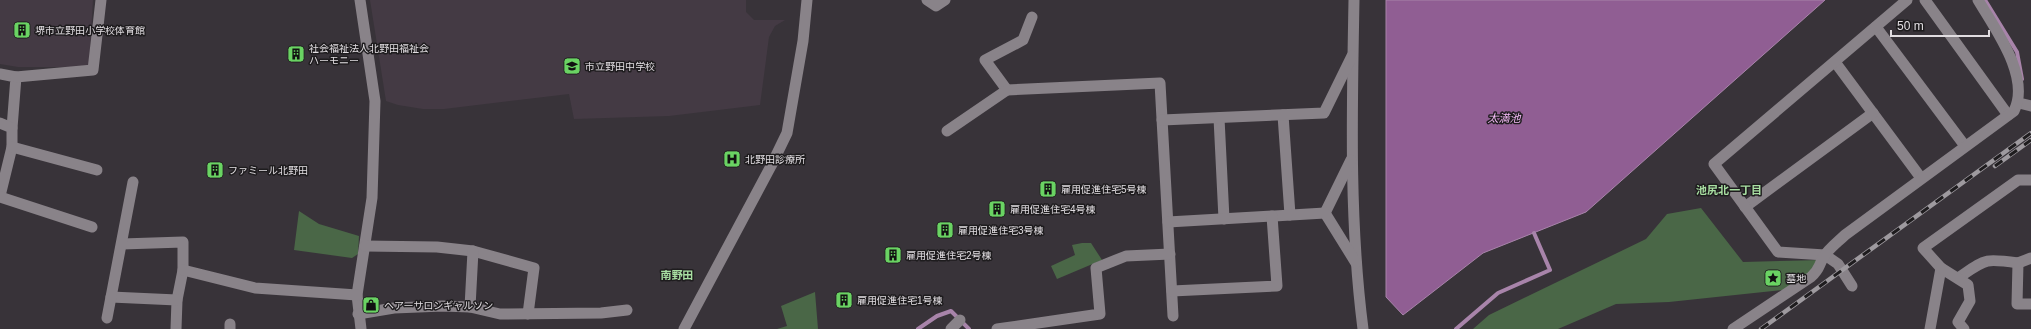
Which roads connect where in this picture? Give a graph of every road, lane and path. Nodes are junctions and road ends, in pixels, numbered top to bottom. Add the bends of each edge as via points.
1 (101, 0) edge
2 (360, 0) edge
3 (807, 0) edge
4 (927, 0) edge
5 (945, 0) edge
6 (1354, 0) edge
7 (1907, 0) edge
8 (1925, 0) edge
9 (1978, 0) edge
10 (1032, 17) dead end
11 (1876, 27) junction
12 (1353, 52) junction
13 (1835, 62) junction
14 (0, 74) edge
15 (16, 77) junction
16 (1007, 90) junction
17 (2019, 103) junction
18 (2031, 106) edge
19 (1873, 113) junction
20 (1283, 115) junction
21 (2008, 115) junction
22 (1219, 118) junction
23 (1162, 120) junction
24 (0, 123) edge
25 (12, 128) junction
26 (947, 131) dead end
27 (1965, 146) junction
28 (12, 147) junction
29 (1352, 156) junction
30 (97, 170) dead end
31 (1921, 178) junction
32 (2031, 180) edge
33 (134, 182) dead end
34 (0, 197) edge
35 (1745, 207) junction
36 (1325, 214) junction
37 (1290, 215) junction
38 (1272, 216) junction
39 (1224, 219) junction
40 (1168, 222) junction
41 (92, 227) dead end
42 (122, 244) junction
43 (365, 246) junction
44 (473, 251) junction
45 (1170, 254) junction
46 (1825, 255) junction
47 (2031, 258) edge
48 (2018, 263) junction
49 (1357, 265) junction
50 (1941, 268) junction
51 (183, 270) junction
52 (1958, 278) junction
53 (1852, 286) dead end
54 (1172, 291) junction
55 (357, 295) junction
56 (111, 297) junction
57 (177, 300) junction
58 (2031, 304) edge
59 (470, 307) junction
60 (627, 310) dead end
61 (358, 314) junction
62 (528, 314) junction
63 (1173, 316) dead end
64 (107, 318) dead end
65 (960, 320) dead end
66 (176, 329) edge
67 (361, 329) edge
68 (684, 329) edge
69 (951, 329) edge
70 (997, 329) edge
71 (1363, 329) edge
72 (1733, 329) edge
73 (1930, 329) edge
74 (1964, 329) edge

1 - 15 street via 93,70
2 - 43 street via 375,101 372,198
3 - 68 street via 796,93 787,133 772,166
4 - 5 street via 936,6
6 - 12 street
7 - 11 street
8 - 21 street
9 - 17 street via 2015,60
10 - 16 street via 1023,40 985,60
11 - 13 street
11 - 27 street
12 - 20 street via 1324,113
12 - 29 street
13 - 19 street
13 - 35 street via 1714,164
14 - 15 street
15 - 25 street
16 - 23 street via 1160,83
16 - 26 street
17 - 18 street
17 - 21 street
19 - 31 street
19 - 35 street
20 - 22 street
20 - 37 street
21 - 27 street
22 - 23 street
22 - 39 street
23 - 40 street
24 - 25 street
25 - 28 street
27 - 31 street
28 - 30 street
28 - 34 street
29 - 36 street
29 - 49 street
31 - 46 street via 1845,234
32 - 50 street via 2018,180 1923,248
33 - 42 street
34 - 41 street
35 - 46 street via 1778,252
36 - 37 street
36 - 49 street
37 - 38 street
38 - 39 street
38 - 54 street via 1277,286
39 - 40 street
40 - 45 street
42 - 51 street via 183,242
42 - 56 street
43 - 44 street via 437,247
43 - 55 street
44 - 59 street
44 - 62 street via 534,268
45 - 54 street
45 - 70 street via 1126,256 1096,268 1100,314
46 - 53 street via 1838,264
46 - 72 street via 1820,269
47 - 48 street
48 - 52 street via 1993,259 1982,262
48 - 58 street via 2017,304
49 - 71 street
50 - 52 street
50 - 73 street
51 - 55 street via 255,288
51 - 57 street
52 - 74 street via 1968,285 1970,300 1958,322
54 - 63 street
55 - 61 street
56 - 57 street
56 - 64 street
57 - 66 street
59 - 61 street via 394,308
59 - 62 street via 500,314
60 - 62 street
61 - 67 street
65 - 69 street

